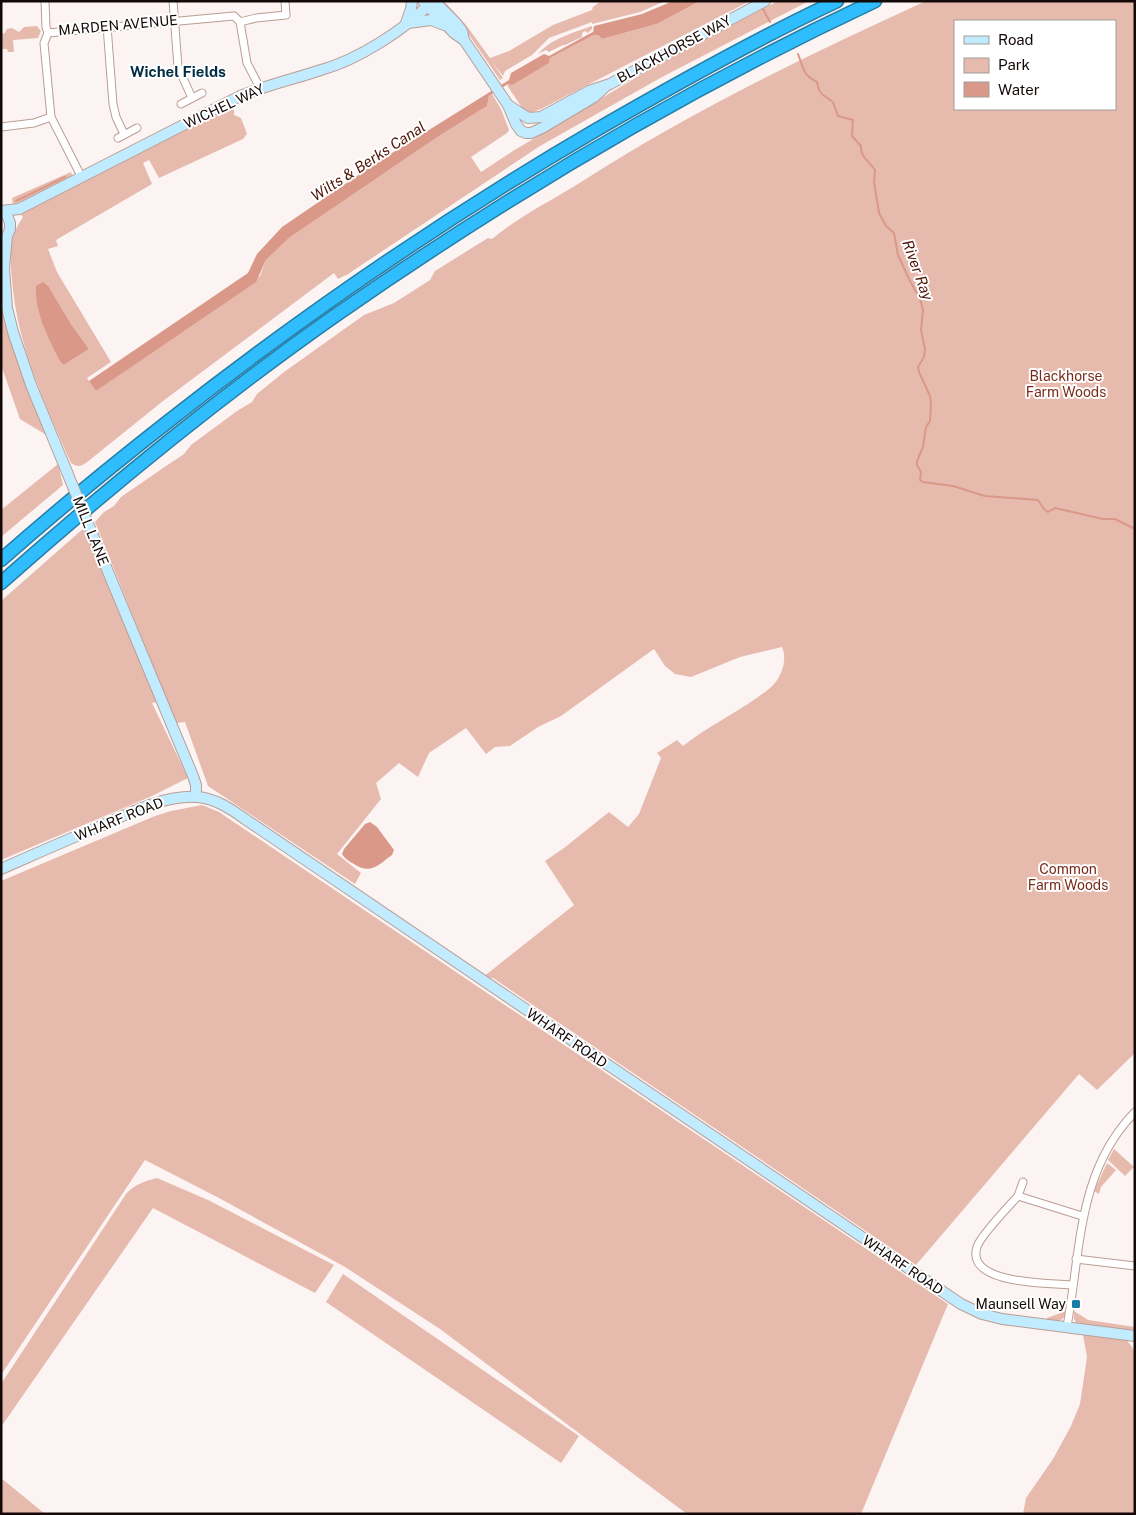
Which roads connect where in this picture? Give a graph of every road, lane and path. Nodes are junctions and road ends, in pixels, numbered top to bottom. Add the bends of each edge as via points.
1 (45, 1) edge
2 (172, 1) edge
3 (285, 1) edge
4 (412, 1) edge
5 (765, 1) edge
6 (837, 1) edge
7 (875, 1) edge
8 (429, 2) edge
9 (174, 20) junction
10 (240, 22) junction
11 (405, 24) junction
12 (107, 26) junction
13 (450, 28) junction
14 (48, 33) junction
15 (464, 40) junction
16 (610, 84) junction
17 (260, 88) junction
18 (202, 93) dead end
19 (192, 98) junction
20 (181, 104) dead end
21 (508, 105) junction
22 (51, 116) junction
23 (1, 127) edge
24 (136, 128) dead end
25 (82, 178) junction
26 (19, 209) junction
27 (1, 211) edge
28 (11, 225) junction
29 (4, 238) edge
30 (2, 256) edge
31 (1, 560) edge
32 (1, 582) edge
33 (196, 797) junction
34 (1, 869) edge
35 (1135, 1112) edge
36 (1023, 1182) dead end
37 (1018, 1196) junction
38 (1082, 1216) junction
39 (1076, 1259) junction
40 (1135, 1266) edge
41 (1072, 1285) junction
42 (1067, 1326) junction
43 (1135, 1336) edge

1 - 14 street
2 - 9 street
3 - 10 street via 286,15
4 - 11 main road
5 - 16 main road, BLACKHORSE WAY
6 - 31 highway via 636,107 428,232 223,378
7 - 32 highway via 736,70 546,178 438,246 235,390
8 - 11 main road, WICHEL WAY
8 - 13 main road
8 - 15 main road via 456,23
9 - 10 street, MARDEN AVENUE via 231,15
9 - 12 street, MARDEN AVENUE
9 - 19 street via 178,67
10 - 17 street via 247,63
11 - 13 main road via 431,20
11 - 17 main road, WICHEL WAY via 343,62
12 - 14 street, MARDEN AVENUE
12 - 24 street via 113,104 121,136
13 - 15 main road
14 - 22 street, MARDEN AVENUE via 44,43
15 - 21 main road
16 - 21 main road, BLACKHORSE WAY via 536,118 528,118
16 - 21 main road, BLACKHORSE WAY via 594,97 531,133 520,129
17 - 25 main road, WICHEL WAY
18 - 19 street
19 - 20 street
22 - 23 street via 23,126
22 - 25 street, MARDEN AVENUE
25 - 26 main road, WICHEL WAY
26 - 27 main road, WICHEL WAY
26 - 28 main road
27 - 28 main road
28 - 29 main road, MILL LANE
29 - 30 main road, MILL LANE
30 - 33 main road, MILL LANE, bridge via 7,308 31,385 194,776
33 - 34 main road, WHARF ROAD via 154,804
33 - 42 main road, WHARF ROAD via 218,802 236,813 961,1304 996,1318
35 - 38 street via 1103,1158 1092,1181
36 - 37 street
37 - 38 street
37 - 41 street via 979,1242 976,1255 979,1264 990,1273 1011,1279
38 - 39 street
39 - 40 street
39 - 41 street
41 - 42 street
42 - 43 main road, WHARF ROAD

